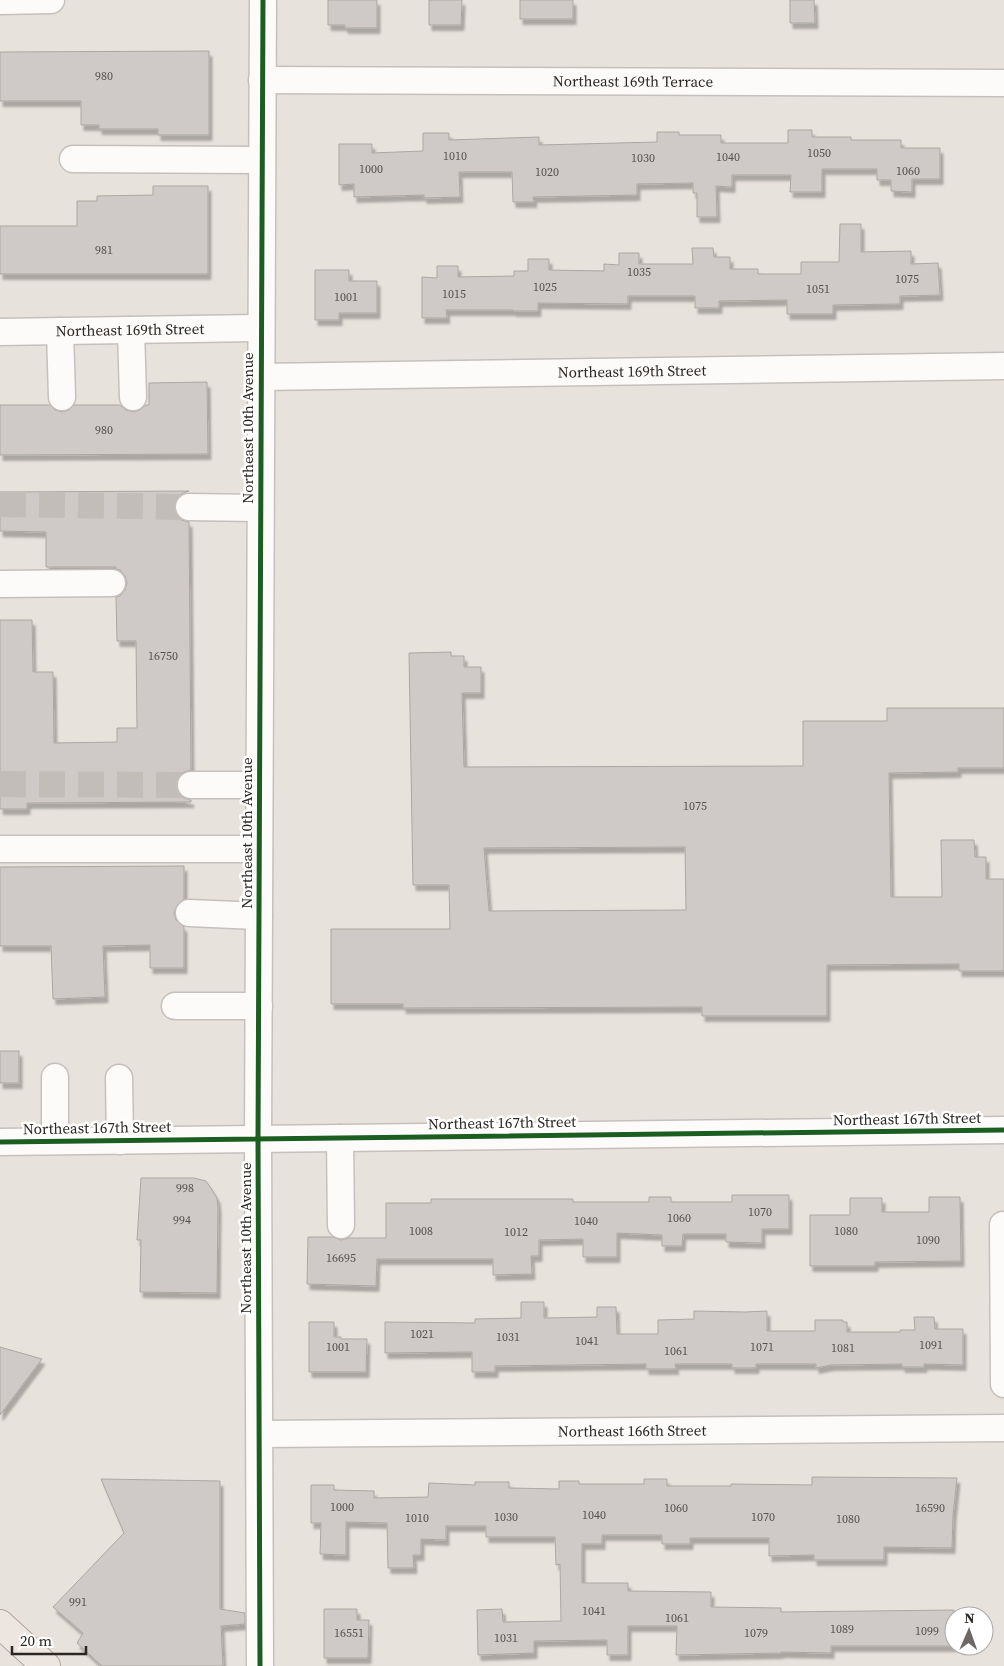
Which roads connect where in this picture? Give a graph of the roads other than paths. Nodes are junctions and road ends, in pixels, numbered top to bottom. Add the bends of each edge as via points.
1 (51, 0) edge
2 (263, 0) edge
3 (0, 1) edge
4 (262, 80) junction
5 (1004, 83) edge
6 (73, 159) dead end
7 (261, 160) junction
8 (261, 328) junction
9 (131, 330) junction
10 (60, 331) junction
11 (0, 332) edge
12 (1004, 366) edge
13 (261, 377) junction
14 (62, 397) dead end
15 (133, 398) dead end
16 (189, 507) tunnel mouth
17 (260, 508) junction
18 (112, 583) dead end
19 (0, 584) edge
20 (191, 785) tunnel mouth
21 (259, 785) junction
22 (0, 849) edge
23 (259, 849) junction
24 (188, 913) dead end
25 (259, 916) junction
26 (175, 1006) dead end
27 (259, 1006) junction
28 (55, 1078) dead end
29 (119, 1078) dead end
30 (1004, 1130) edge
31 (340, 1138) junction
32 (258, 1139) junction
33 (56, 1141) junction
34 (120, 1141) junction
35 (0, 1142) edge
36 (341, 1225) dead end
37 (1003, 1225) edge
38 (1004, 1384) edge
39 (1004, 1428) edge
40 (260, 1434) junction
41 (0, 1624) edge
42 (46, 1666) edge
43 (260, 1666) edge

1 - 3 street
2 - 4 street, Northeast 10th Avenue
4 - 5 street, Northeast 169th Terrace
4 - 7 street, Northeast 10th Avenue
6 - 7 street
7 - 8 street, Northeast 10th Avenue
8 - 9 street, Northeast 169th Street
8 - 13 street, Northeast 10th Avenue
9 - 10 street, Northeast 169th Street
9 - 15 street
10 - 11 street, Northeast 169th Street
10 - 14 street
12 - 13 street, Northeast 169th Street
13 - 17 street, Northeast 10th Avenue
16 - 17 street
17 - 21 street, Northeast 10th Avenue
18 - 19 street
20 - 21 street
21 - 23 street, Northeast 10th Avenue
22 - 23 street
23 - 25 street, Northeast 10th Avenue
24 - 25 street
25 - 27 street, Northeast 10th Avenue
26 - 27 street
27 - 32 street, Northeast 10th Avenue
28 - 33 street
29 - 34 street
30 - 31 street, Northeast 167th Street
31 - 32 street, Northeast 167th Street
31 - 36 street
32 - 34 street, Northeast 167th Street
32 - 40 street, Northeast 10th Avenue
33 - 34 street, Northeast 167th Street
33 - 35 street, Northeast 167th Street
37 - 38 street
39 - 40 street, Northeast 166th Street
40 - 43 street, Northeast 10th Avenue
41 - 42 main road

